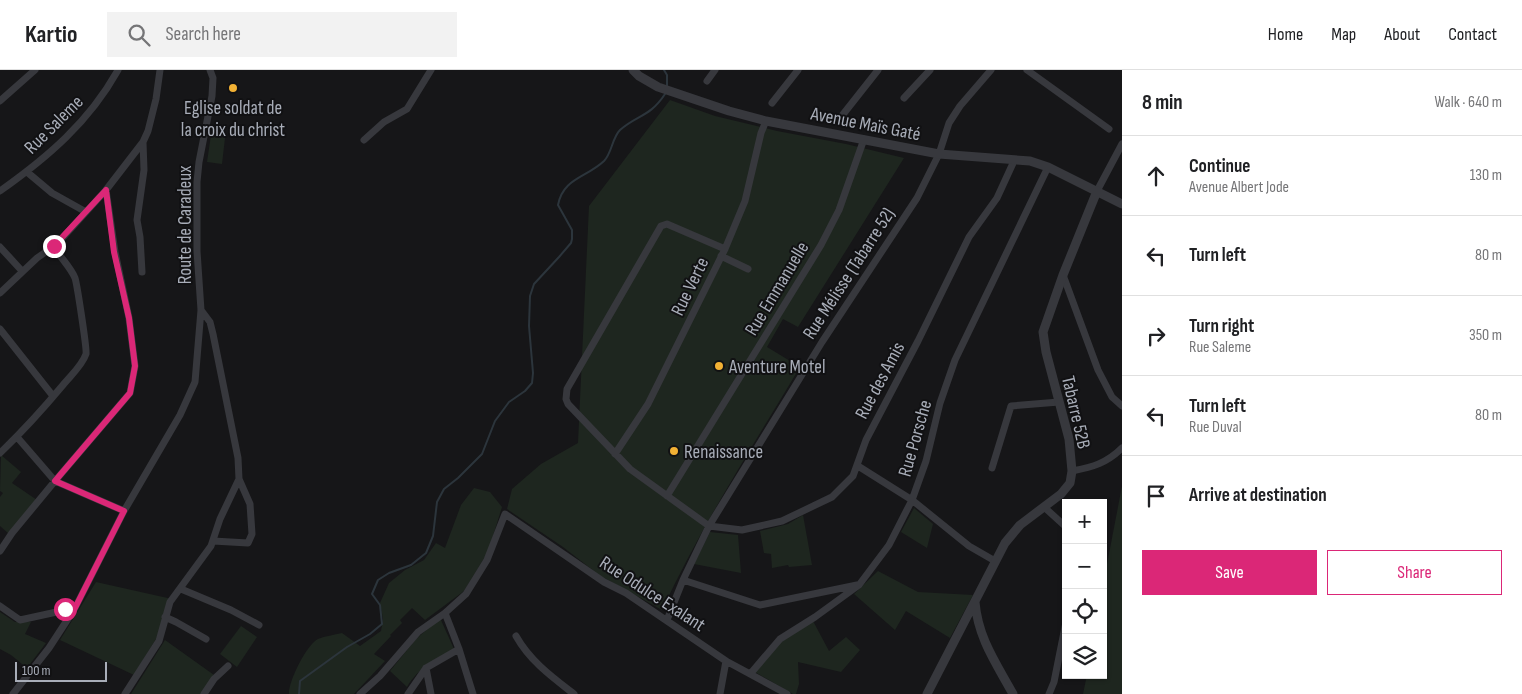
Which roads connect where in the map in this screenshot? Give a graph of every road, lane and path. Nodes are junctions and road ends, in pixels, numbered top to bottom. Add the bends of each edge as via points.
1 (35, 70) edge
2 (118, 70) edge
3 (160, 70) edge
4 (210, 70) edge
5 (431, 70) edge
6 (633, 70) edge
7 (714, 70) edge
8 (798, 70) edge
9 (878, 70) edge
10 (930, 70) edge
11 (991, 70) edge
12 (1027, 70) edge
13 (706, 81) dead end
14 (904, 98) dead end
15 (0, 101) edge
16 (772, 104) dead end
17 (766, 121) junction
18 (837, 122) dead end
19 (1109, 128) dead end
20 (864, 139) junction
21 (364, 140) dead end
22 (144, 142) junction
23 (1122, 144) edge
24 (940, 154) junction
25 (1014, 161) junction
26 (1048, 168) junction
27 (28, 172) junction
28 (106, 190) junction
29 (1097, 191) junction
30 (0, 192) edge
31 (1122, 204) edge
32 (86, 212) junction
33 (0, 246) edge
34 (54, 246) junction
35 (725, 249) junction
36 (721, 256) junction
37 (748, 269) dead end
38 (22, 271) junction
39 (142, 272) dead end
40 (1063, 275) junction
41 (0, 293) edge
42 (201, 310) junction
43 (0, 329) edge
44 (53, 396) junction
45 (1059, 402) junction
46 (1122, 406) edge
47 (17, 437) junction
48 (1122, 448) edge
49 (0, 454) edge
50 (615, 454) junction
51 (858, 466) junction
52 (992, 468) dead end
53 (1072, 471) junction
54 (240, 479) junction
55 (55, 481) junction
56 (667, 496) junction
57 (912, 500) junction
58 (1044, 507) junction
59 (124, 511) junction
60 (1062, 523) edge
61 (709, 526) junction
62 (213, 541) junction
63 (0, 551) edge
64 (995, 561) junction
65 (683, 580) junction
66 (859, 585) junction
67 (181, 589) junction
68 (975, 602) junction
69 (0, 606) edge
70 (75, 608) junction
71 (445, 613) junction
72 (165, 618) junction
73 (667, 620) junction
74 (258, 625) dead end
75 (1064, 634) edge
76 (516, 636) dead end
77 (206, 639) dead end
78 (459, 649) junction
79 (726, 660) junction
80 (228, 666) dead end
81 (426, 668) junction
82 (751, 673) junction
83 (13, 694) edge
84 (125, 694) edge
85 (204, 694) edge
86 (360, 694) edge
87 (408, 694) edge
88 (431, 694) edge
89 (473, 694) edge
90 (574, 694) edge
91 (720, 694) edge
92 (787, 694) edge
93 (927, 694) edge
94 (1013, 694) edge
95 (1048, 694) edge

1 - 15 street
2 - 27 street, Rue Saleme via 84,121
3 - 22 street
4 - 42 street, Route de Caradeux via 212,96 197,182
5 - 21 street via 406,109 384,122
6 - 17 street, Avenue Maïs Gaté via 667,90
7 - 13 street
8 - 16 street
9 - 18 street
10 - 14 street
11 - 24 street, Rue Mélisse (Tabarre 52) via 960,106 950,123
12 - 19 street
17 - 20 street, Avenue Maïs Gaté
17 - 35 street, Rue Verte via 745,201
20 - 24 street, Avenue Maïs Gaté
20 - 56 street, Rue Emmanuelle via 839,210 821,245
22 - 28 street
22 - 39 street via 144,170 137,220
23 - 29 street
24 - 25 street, Avenue Maïs Gaté
24 - 61 street, Rue Mélisse (Tabarre 52) via 918,198 822,342
25 - 26 street, Avenue Maïs Gaté via 1030,161
25 - 51 street, Rue des Amis via 997,198 969,237 866,440
26 - 29 street, Avenue Maïs Gaté
26 - 57 street, Rue Porsche via 955,360
27 - 30 street, Rue Saleme
27 - 32 street via 52,193
28 - 32 street
28 - 55 street via 135,366 130,393
29 - 31 street, Avenue Maïs Gaté
29 - 40 street, Tabarre 52B
32 - 34 street
33 - 38 street
34 - 38 street
34 - 44 street via 76,280 86,354
35 - 36 street, Rue Verte
35 - 50 street via 667,224 661,226 567,389 568,404
36 - 37 street
36 - 50 street, Rue Verte via 648,404
38 - 41 street
40 - 45 street, Tabarre 52B via 1043,332
40 - 46 street via 1098,370 1112,397
42 - 54 street via 210,322 213,334
42 - 59 street, Route de Caradeux via 195,382 180,415
43 - 44 street
44 - 47 street
45 - 52 street via 1011,406
45 - 53 street, Tabarre 52B via 1069,438
47 - 49 street
47 - 55 street
48 - 53 street via 1112,458
50 - 56 street via 630,470
51 - 57 street
51 - 61 street, Rue des Amis via 853,476 832,497 782,521 742,530
53 - 58 street, Tabarre 52B via 1070,483
54 - 62 street
54 - 62 street via 250,504 250,540 248,543
55 - 59 street
55 - 63 street
56 - 61 street
57 - 64 street via 969,546
57 - 66 street, Rue Porsche via 889,545
58 - 60 street
58 - 64 street, Tabarre 52B via 1020,525
59 - 70 street, Route de Caradeux
61 - 65 street, Rue Mélisse (Tabarre 52)
62 - 67 street
64 - 68 street, Tabarre 52B
65 - 66 street via 760,605
65 - 73 street, Rue Mélisse (Tabarre 52)
66 - 82 street, Rue Porsche via 780,639
67 - 72 street via 170,602
67 - 74 street
68 - 93 street, Tabarre 52B
68 - 94 street via 983,640
69 - 70 street via 20,620
70 - 83 street, Route de Caradeux
71 - 73 street, Rue Odulce Exalant via 466,594 488,560 505,514 604,582
71 - 78 street
71 - 86 street via 418,632
72 - 77 street
72 - 84 street via 159,641
73 - 79 street, Rue Odulce Exalant
75 - 95 street via 1054,682
76 - 90 street via 524,650
78 - 81 street
78 - 89 street
79 - 82 street, Rue Odulce Exalant
79 - 91 street
80 - 85 street
81 - 87 street
81 - 88 street
82 - 92 street, Rue Odulce Exalant

